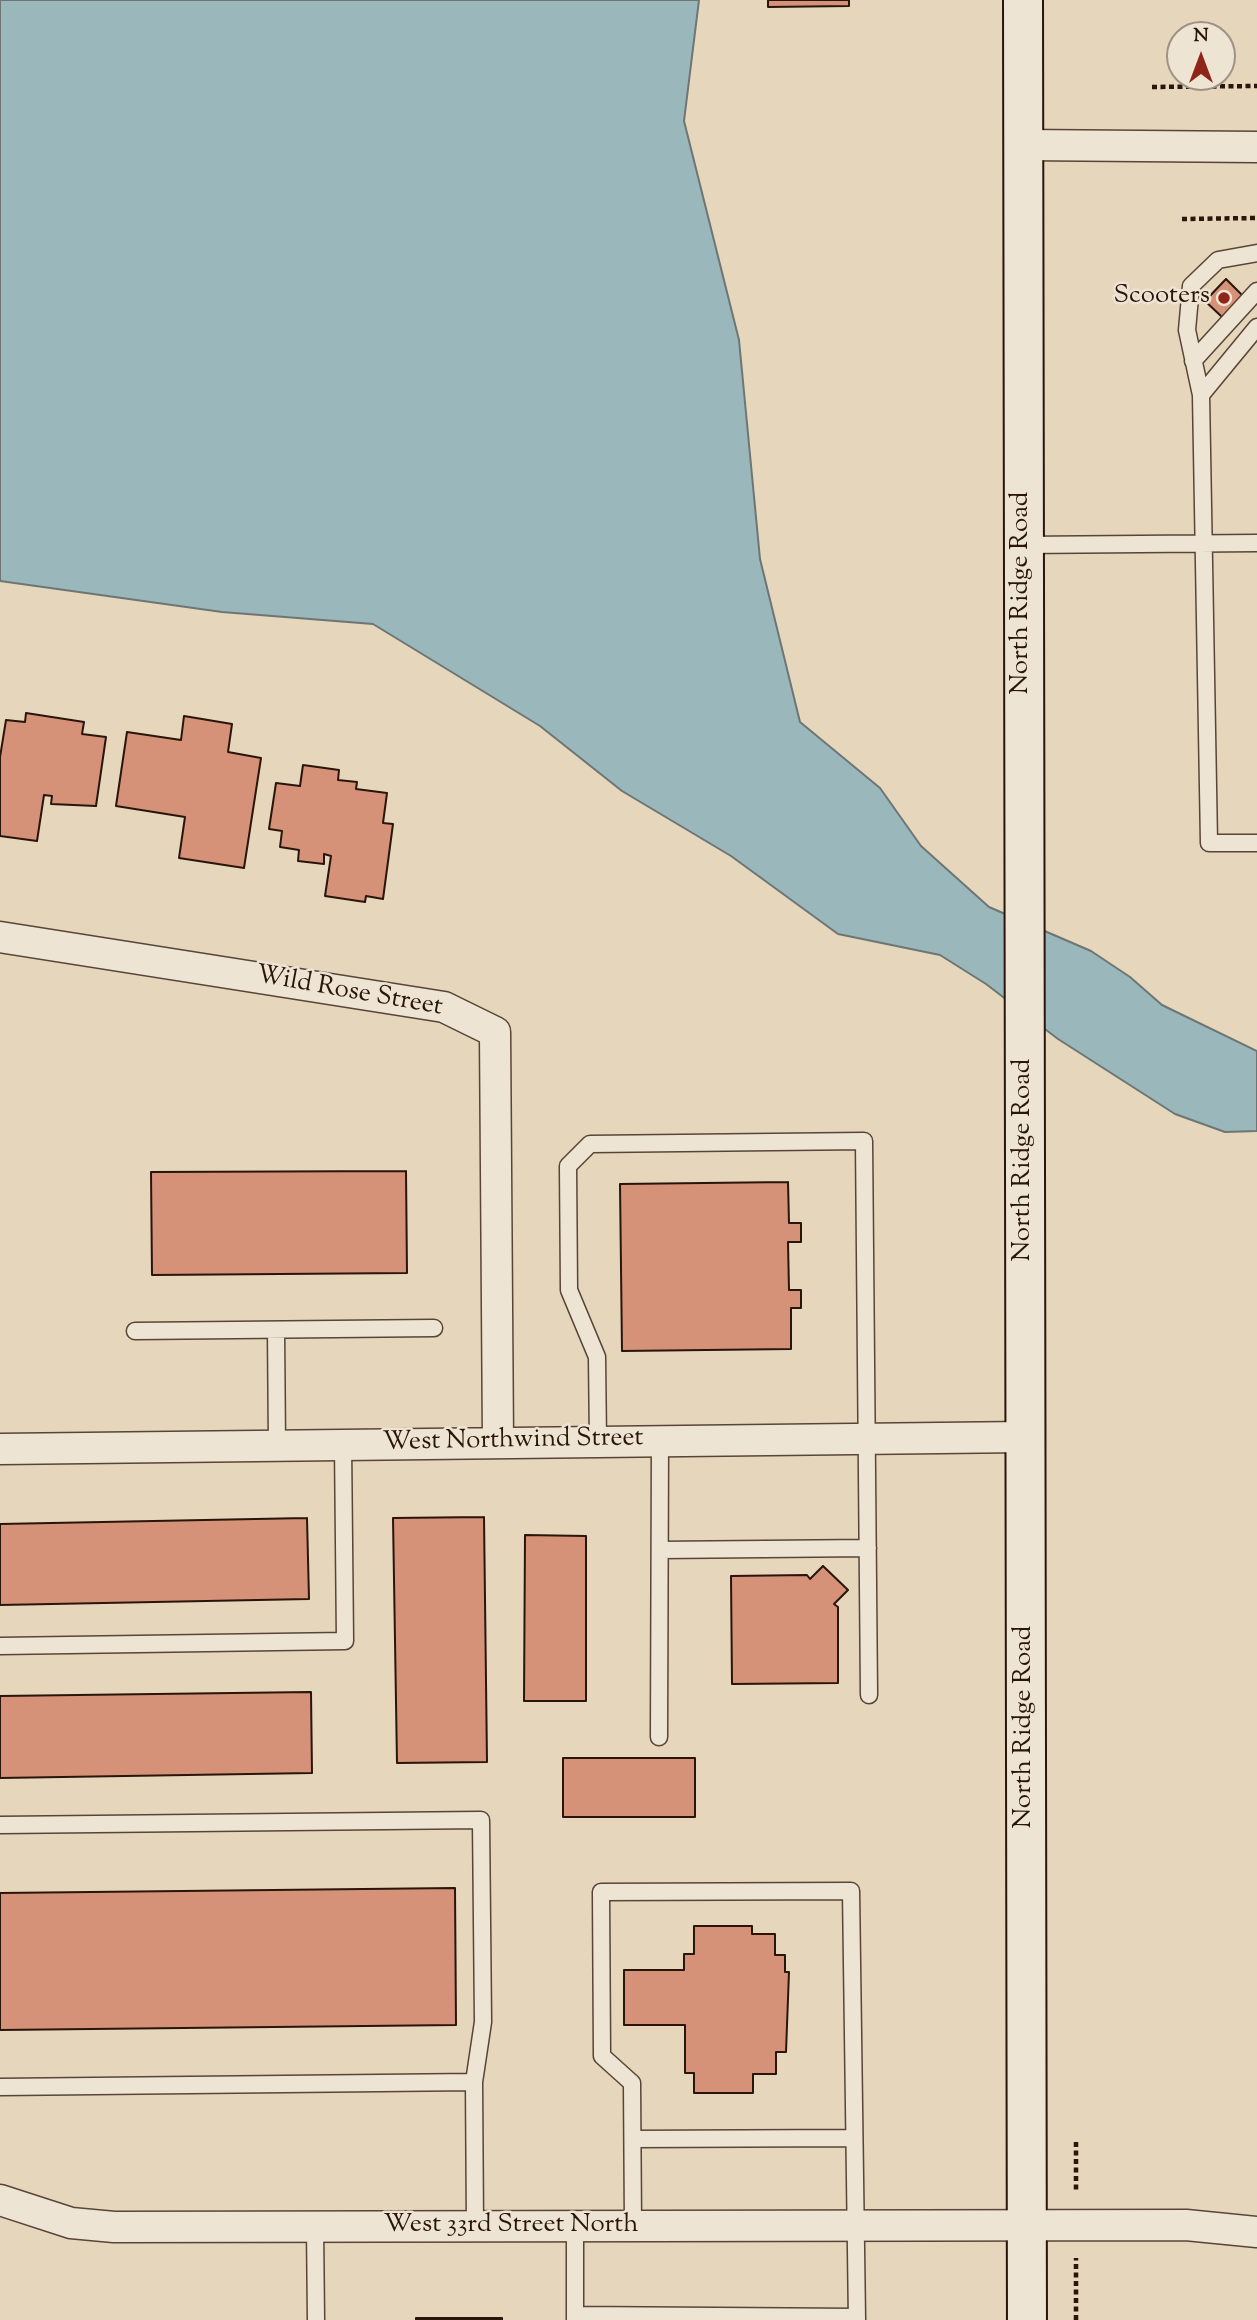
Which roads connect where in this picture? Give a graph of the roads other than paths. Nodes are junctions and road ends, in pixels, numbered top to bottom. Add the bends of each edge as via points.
1 (1023, 0) edge
2 (1024, 145) junction
3 (1257, 147) edge
4 (1257, 253) edge
5 (1257, 290) edge
6 (1257, 327) edge
7 (1193, 361) junction
8 (1201, 395) junction
9 (1257, 542) edge
10 (1206, 543) junction
11 (1023, 545) junction
12 (1257, 843) edge
13 (0, 937) edge
14 (434, 1328) dead end
15 (276, 1330) junction
16 (135, 1331) dead end
17 (1026, 1437) junction
18 (867, 1439) junction
19 (660, 1441) junction
20 (598, 1442) junction
21 (498, 1443) junction
22 (342, 1444) junction
23 (277, 1446) junction
24 (0, 1448) edge
25 (868, 1548) junction
26 (660, 1550) junction
27 (0, 1646) edge
28 (869, 1695) dead end
29 (659, 1737) dead end
30 (0, 1825) edge
31 (474, 2081) junction
32 (0, 2087) edge
33 (853, 2138) junction
34 (633, 2140) junction
35 (0, 2200) edge
36 (855, 2225) junction
37 (1026, 2225) junction
38 (575, 2226) junction
39 (634, 2226) junction
40 (316, 2227) junction
41 (475, 2227) junction
42 (1257, 2232) edge
43 (575, 2317) edge
44 (857, 2318) edge
45 (316, 2320) edge
46 (1027, 2320) edge

1 - 2 main road, North Ridge Road
2 - 3 street
2 - 11 main road, North Ridge Road
4 - 7 lane via 1218,260 1191,286 1187,330
5 - 7 lane
6 - 8 lane
7 - 8 lane
8 - 10 lane
9 - 10 lane
10 - 11 lane
10 - 12 lane via 1209,843
11 - 17 main road, North Ridge Road
13 - 21 street, Wild Rose Street via 444,1007 495,1032
14 - 15 lane
15 - 16 lane
15 - 23 lane
17 - 18 street, West Northwind Street
17 - 37 main road, North Ridge Road
18 - 19 street, West Northwind Street
18 - 20 lane via 864,1141 618,1143 590,1144 568,1166 569,1290 597,1357
18 - 25 lane
19 - 20 street, West Northwind Street
19 - 26 lane
20 - 21 street, West Northwind Street
21 - 22 street, West Northwind Street
22 - 23 street, West Northwind Street
22 - 27 lane via 345,1641
23 - 24 street, West Northwind Street
25 - 26 lane
25 - 28 lane
26 - 29 lane
30 - 31 lane via 481,1820 483,2022
31 - 32 lane
31 - 41 lane
33 - 34 lane
33 - 34 lane via 851,1891 601,1892 602,2056 632,2083
33 - 36 lane
34 - 39 lane
35 - 40 street, West 33rd Street North via 71,2223 114,2227
36 - 37 street, West 33rd Street North
36 - 39 street, West 33rd Street North
36 - 44 lane
37 - 42 street, West 33rd Street North via 1186,2225
37 - 46 main road, North Ridge Road
38 - 39 street, West 33rd Street North
38 - 41 street, West 33rd Street North
38 - 43 lane
40 - 41 street, West 33rd Street North
40 - 45 lane
43 - 44 lane

